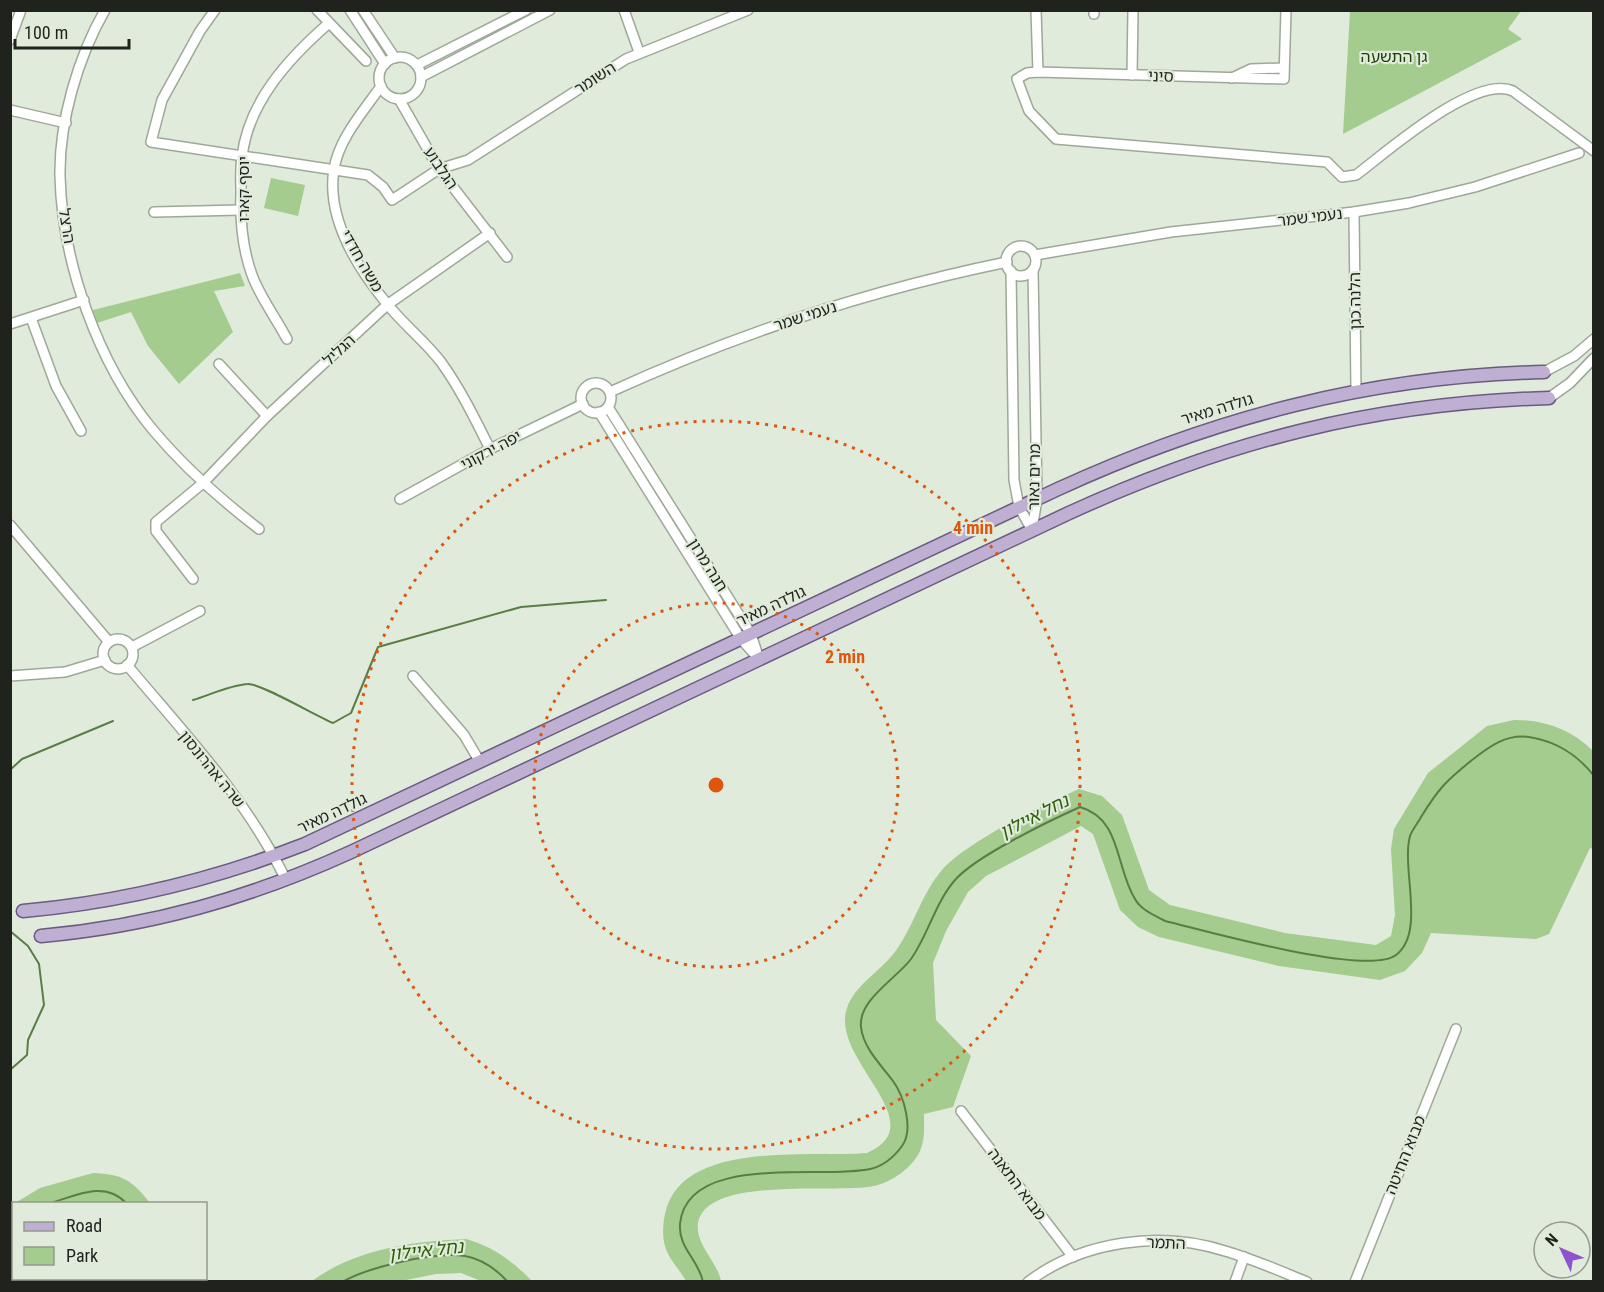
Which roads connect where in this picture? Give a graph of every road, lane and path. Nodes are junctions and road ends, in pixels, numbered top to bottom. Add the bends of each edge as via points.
1 (21, 10) edge
2 (105, 10) edge
3 (215, 10) edge
4 (317, 10) edge
5 (350, 10) edge
6 (363, 10) edge
7 (526, 10) edge
8 (550, 10) edge
9 (624, 10) edge
10 (748, 10) edge
11 (1036, 10) edge
12 (1133, 10) edge
13 (1286, 10) edge
14 (329, 23) junction
15 (10, 40) edge
16 (639, 52) junction
17 (395, 58) junction
18 (366, 62) dead end
19 (385, 63) junction
20 (417, 65) junction
21 (1283, 68) junction
22 (1038, 72) junction
23 (1132, 75) junction
24 (421, 77) junction
25 (1232, 78) junction
26 (381, 86) junction
27 (399, 99) junction
28 (10, 110) edge
29 (66, 123) junction
30 (1593, 151) edge
31 (1579, 153) dead end
32 (242, 157) junction
33 (334, 168) junction
34 (440, 169) junction
35 (241, 210) junction
36 (154, 212) dead end
37 (1354, 212) junction
38 (490, 233) junction
39 (1035, 255) junction
40 (507, 257) dead end
41 (1007, 262) junction
42 (1033, 270) junction
43 (1011, 271) junction
44 (84, 300) junction
45 (387, 304) junction
46 (31, 318) junction
47 (10, 324) edge
48 (287, 339) dead end
49 (1593, 339) edge
50 (1593, 358) edge
51 (219, 364) dead end
52 (1544, 372) joint
53 (1356, 390) junction
54 (610, 392) junction
55 (1549, 398) joint
56 (583, 404) junction
57 (608, 407) junction
58 (599, 412) junction
59 (267, 416) junction
60 (81, 432) dead end
61 (490, 449) junction
62 (203, 483) junction
63 (400, 499) dead end
64 (1037, 499) junction
65 (1019, 507) junction
66 (10, 525) edge
67 (259, 529) dead end
68 (1032, 530) junction
69 (193, 579) dead end
70 (200, 611) dead end
71 (746, 636) junction
72 (109, 642) junction
73 (132, 647) junction
74 (759, 659) junction
75 (105, 660) junction
76 (127, 665) junction
77 (10, 676) edge
78 (412, 676) dead end
79 (480, 762) junction
80 (275, 856) junction
81 (286, 880) junction
82 (24, 911) dead end
83 (41, 936) dead end
84 (1456, 1029) dead end
85 (961, 1111) dead end
86 (1073, 1257) junction
87 (1244, 1257) junction
88 (1028, 1281) edge
89 (1234, 1281) edge
90 (1306, 1281) edge
91 (1355, 1281) edge

1 - 15 street
2 - 29 street, הרצל via 81,62
3 - 32 street via 162,100 151,142
4 - 14 street
5 - 19 street
6 - 17 street
7 - 20 street
8 - 24 street
9 - 16 street
10 - 16 street, השומר
11 - 22 street
12 - 23 street
13 - 21 street
14 - 18 street
14 - 32 street, יוסף קארו via 279,74 249,126
16 - 34 street, השומר via 468,160
17 - 19 street
17 - 20 street via 407,58
19 - 26 street via 380,74
20 - 24 street
21 - 25 street via 1251,69
21 - 25 street, סיני via 1284,79
22 - 23 street, סיני
22 - 30 street via 1017,79 1029,111 1056,139 1327,162 1342,177 1356,174 1450,106 1481,90 1503,86
23 - 25 street, סיני
24 - 27 street via 414,93
26 - 27 street via 389,96
26 - 33 street, משה חדדי via 343,144
27 - 34 street, הגלבוע
28 - 29 street
29 - 44 street, הרצל via 60,176 67,233
31 - 37 street, נעמי שמר via 1475,187
32 - 33 street
32 - 35 street, יוסף קארו
33 - 34 street, השומר via 368,175 392,200
33 - 45 street, משה חדדי via 337,212 344,238
34 - 38 street, הגלבוע
35 - 36 street
35 - 48 street, יוסף קארו via 252,277
37 - 39 street, נעמי שמר via 1171,232
37 - 53 street, הלנה כגן
38 - 40 street, הגלבוע
38 - 45 street, הגליל
39 - 41 street via 1027,247 1016,247 1007,255
39 - 42 street
41 - 43 street
41 - 54 street, נעמי שמר via 950,273 837,305 698,354
42 - 43 street via 1022,275
42 - 64 street, מרים נאור
43 - 65 street, מרים נאור via 1014,480
44 - 46 street
44 - 62 street, הרצל via 108,363 152,429
45 - 59 street, הגליל
45 - 61 street, משה חדדי via 439,360 462,393
46 - 47 street
46 - 60 street via 56,386
49 - 52 street via 1574,356
50 - 55 street via 1570,383
51 - 59 street
52 - 53 main road, גולדה מאיר via 1452,377
53 - 64 main road, גולדה מאיר via 1208,428 1132,456
54 - 56 street via 602,384 591,384 583,392
54 - 57 street
55 - 68 main road via 1419,407 1297,430 1185,464
56 - 58 street via 591,412
56 - 61 street, יפה ירקוני
57 - 58 street
57 - 71 street, חנה מרון
58 - 71 street, חנה מרון
59 - 62 street, הגליל
61 - 63 street, יפה ירקוני
62 - 67 street, הרצל
62 - 69 street, הגליל via 154,527
64 - 65 main road, גולדה מאיר
64 - 68 street, מרים נאור
65 - 68 street, מרים נאור
65 - 71 main road, גולדה מאיר
66 - 72 street
68 - 74 main road
70 - 73 street
71 - 74 street, חנה מרון
71 - 79 main road, גולדה מאיר
72 - 73 street via 124,640
72 - 75 street via 104,648
73 - 76 street via 132,659
74 - 81 main road
75 - 76 street via 112,667
75 - 77 street via 65,672
76 - 80 street, שרה אהרונסון via 236,797
78 - 79 street via 464,735
79 - 80 main road, גולדה מאיר
80 - 81 street, שרה אהרונסון
80 - 82 main road, גולדה מאיר via 207,879 137,896
81 - 83 main road via 181,913 109,928
84 - 91 street, מבוא החיטה
85 - 86 street, מבוא התאנה
86 - 87 street, התמר via 1108,1246 1156,1241 1202,1245
86 - 88 street, התמר
87 - 89 street
87 - 90 street, התמר

